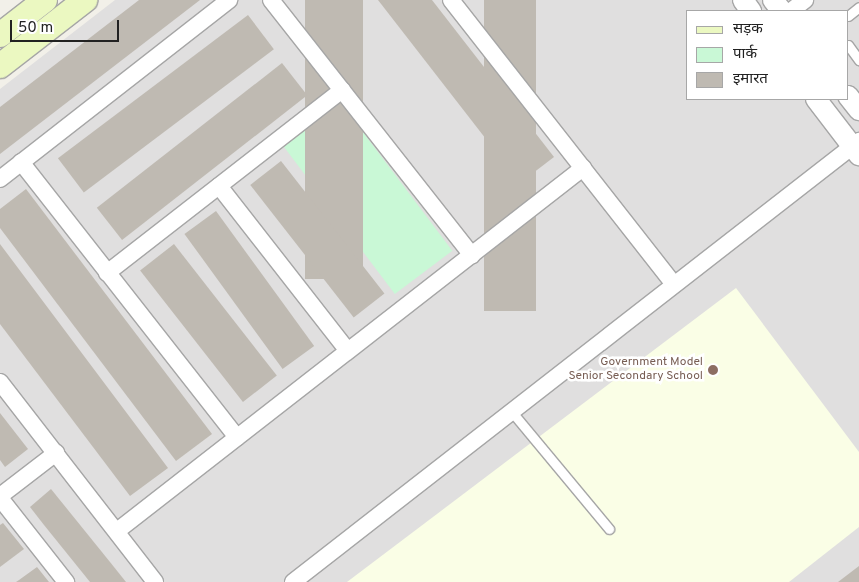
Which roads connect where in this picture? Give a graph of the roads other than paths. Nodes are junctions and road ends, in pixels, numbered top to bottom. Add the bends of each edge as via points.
1 (45, 0) edge
2 (85, 0) edge
3 (229, 0) edge
4 (271, 0) edge
5 (450, 0) edge
6 (743, 0) edge
7 (773, 0) edge
8 (805, 0) edge
9 (859, 7) edge
10 (751, 10) edge
11 (781, 10) edge
12 (792, 10) edge
13 (849, 15) edge
14 (0, 36) edge
15 (849, 46) edge
16 (859, 60) edge
17 (0, 66) edge
18 (342, 90) junction
19 (849, 97) edge
20 (817, 100) edge
21 (859, 110) edge
22 (856, 147) edge
23 (21, 162) junction
24 (583, 168) junction
25 (0, 178) edge
26 (219, 186) junction
27 (472, 255) junction
28 (108, 273) junction
29 (674, 284) junction
30 (348, 351) junction
31 (0, 382) edge
32 (512, 412) junction
33 (237, 438) junction
34 (56, 453) junction
35 (0, 497) edge
36 (609, 529) dead end
37 (117, 531) junction
38 (66, 582) edge
39 (155, 582) edge
40 (292, 582) edge

1 - 14 main road
2 - 17 main road
3 - 23 street
4 - 18 street
5 - 24 street
6 - 10 street
7 - 11 street
8 - 12 street
9 - 13 lane
15 - 16 lane
18 - 26 street
18 - 27 street
19 - 21 street
20 - 22 street
22 - 29 street
23 - 25 street
23 - 28 street
24 - 27 street
24 - 29 street
26 - 28 street
26 - 30 street
27 - 30 street
28 - 33 street
29 - 32 street
30 - 33 street
31 - 34 street
32 - 36 lane
32 - 40 street
33 - 37 street
34 - 35 street
34 - 37 street
35 - 38 street
37 - 39 street

